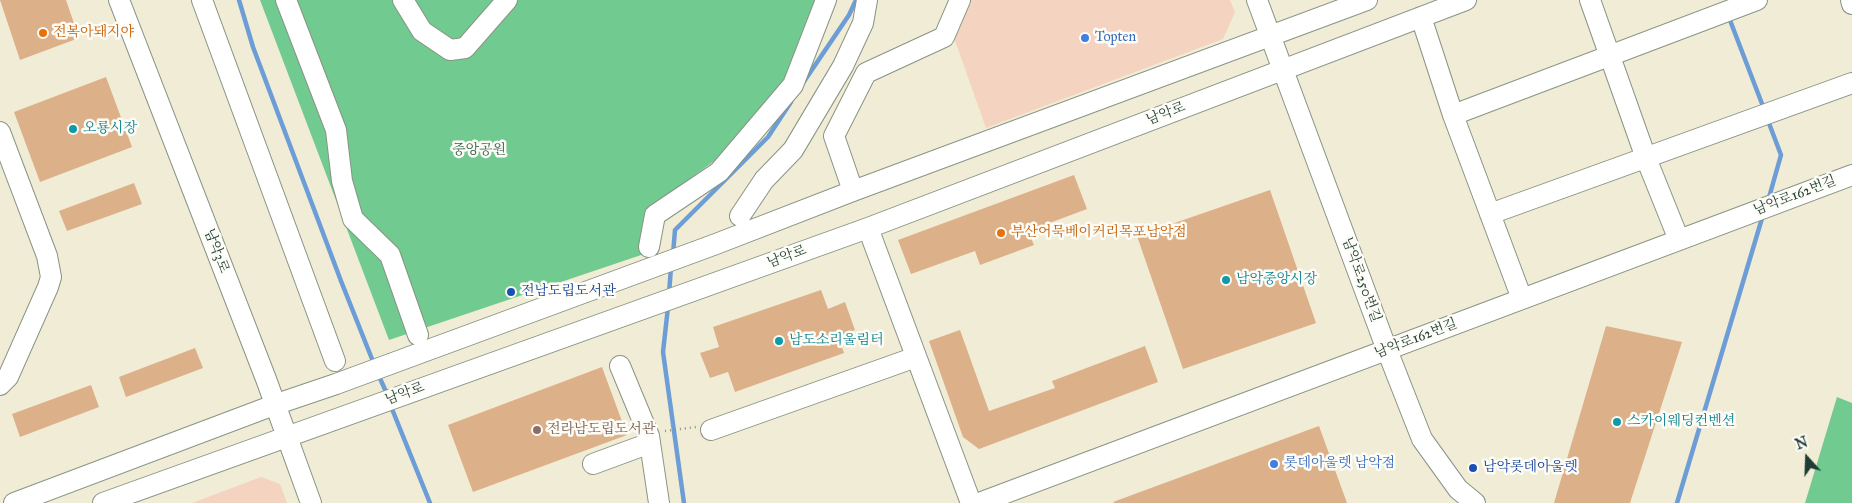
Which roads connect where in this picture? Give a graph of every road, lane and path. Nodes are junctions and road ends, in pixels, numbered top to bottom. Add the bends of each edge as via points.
1 (119, 0) edge
2 (202, 0) edge
3 (286, 0) edge
4 (404, 0) edge
5 (507, 0) edge
6 (826, 0) edge
7 (867, 0) edge
8 (960, 0) edge
9 (1257, 0) edge
10 (1367, 0) edge
11 (1466, 0) edge
12 (1590, 0) edge
13 (1757, 0) edge
14 (1851, 0) edge
15 (1852, 4) edge
16 (1421, 17) junction
17 (1270, 36) junction
18 (1609, 56) junction
19 (1284, 70) junction
20 (1852, 83) edge
21 (1453, 115) junction
22 (0, 132) edge
23 (1646, 158) junction
24 (1852, 175) edge
25 (852, 191) junction
26 (1490, 214) junction
27 (740, 216) dead end
28 (868, 228) junction
29 (1679, 240) junction
30 (649, 247) dead end
31 (1522, 299) junction
32 (418, 335) dead end
33 (1387, 350) junction
34 (916, 357) junction
35 (335, 361) dead end
36 (620, 366) dead end
37 (0, 385) edge
38 (274, 405) junction
39 (690, 428) dead end
40 (711, 430) dead end
41 (286, 437) junction
42 (657, 437) junction
43 (594, 464) dead end
44 (14, 503) edge
45 (103, 503) edge
46 (311, 503) edge
47 (659, 503) edge
48 (971, 503) edge
49 (979, 503) edge
50 (1475, 503) edge

1 - 38 street, 남악3로
2 - 35 street
3 - 32 street via 336,130 342,181 353,220 390,255
4 - 5 street via 422,31 450,50 465,48
6 - 30 street via 793,85 719,172 655,215
7 - 27 street via 863,23 843,66 793,150 764,180
8 - 25 street via 944,37 866,74 834,136
9 - 17 street, 남악로250번길
10 - 17 street
11 - 16 street, 남악로
12 - 18 street
13 - 18 street
14 - 15 street
16 - 19 street, 남악로
16 - 21 street
17 - 19 street, 남악로250번길
17 - 25 street
18 - 21 street
18 - 23 street
19 - 28 street, 남악로
19 - 33 street, 남악로250번길
20 - 23 street
21 - 26 street
22 - 37 street via 47,256 51,277 8,377
23 - 26 street
23 - 29 street
24 - 29 street, 남악로162번길
25 - 38 street
26 - 31 street
28 - 34 street
28 - 41 street, 남악로
29 - 31 street, 남악로162번길
31 - 33 street, 남악로162번길
33 - 49 street, 남악로162번길
33 - 50 street, 남악로250번길 via 1422,439 1458,489
34 - 40 street
34 - 48 street
36 - 42 street via 648,436
38 - 41 street, 남악3로
38 - 44 street
39 - 42 path
41 - 45 street, 남악로
41 - 46 street, 남악3로
42 - 43 street
42 - 47 street

